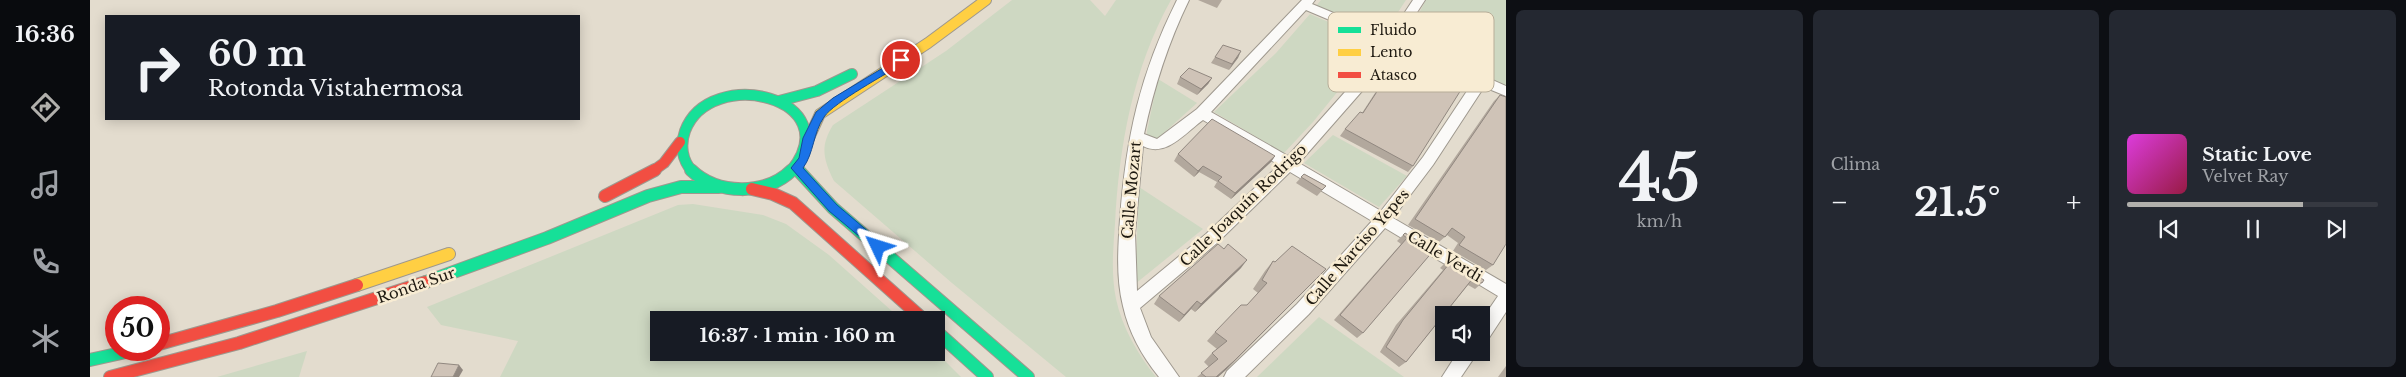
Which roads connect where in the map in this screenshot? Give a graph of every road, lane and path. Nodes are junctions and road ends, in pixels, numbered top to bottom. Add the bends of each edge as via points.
1 (986, 0) edge
2 (1183, 0) edge
3 (1419, 0) edge
4 (1306, 3) edge
5 (1411, 12) edge
6 (1328, 13) edge
7 (862, 68) dead end
8 (1494, 86) edge
9 (1506, 91) edge
10 (1353, 92) edge
11 (1474, 92) edge
12 (780, 101) junction
13 (1202, 113) junction
14 (1136, 136) junction
15 (809, 138) junction
16 (680, 142) junction
17 (1290, 165) junction
18 (797, 168) junction
19 (718, 186) junction
20 (752, 189) junction
21 (597, 199) dead end
22 (1384, 221) junction
23 (457, 252) dead end
24 (1506, 292) edge
25 (1506, 298) edge
26 (1131, 306) junction
27 (914, 311) edge
28 (1490, 322) edge
29 (945, 339) edge
30 (170, 341) edge
31 (105, 357) edge
32 (90, 360) edge
33 (1463, 361) edge
34 (110, 377) edge
35 (988, 377) edge
36 (1028, 377) edge
37 (1170, 377) edge
38 (1233, 377) edge
39 (1451, 377) edge

1 - 15 main road via 820,114
2 - 14 street, Calle Mozart via 1153,68
3 - 5 street, Calle Joaquín Rodrigo
4 - 6 street
4 - 13 street
7 - 12 main road via 832,86 803,97
8 - 9 street
10 - 17 street, Calle Joaquín Rodrigo
11 - 22 street, Calle Narciso Yepes via 1445,138
12 - 15 main road via 800,116
12 - 16 main road via 743,94 724,97 693,114 684,127
13 - 14 street via 1160,145
13 - 17 street, Calle Verdi
14 - 26 street, Calle Mozart via 1125,263
15 - 18 main road via 806,154
16 - 19 main road via 682,156 689,168
16 - 21 main road via 664,163 644,177
17 - 22 street, Calle Verdi
17 - 26 street, Calle Joaquín Rodrigo via 1234,219
18 - 20 main road via 777,182
18 - 36 main road via 833,208
19 - 20 main road
19 - 34 main road, Ronda Sur via 681,187 648,196 547,238 412,287 238,343
20 - 27 main road via 792,203
22 - 24 street, Calle Verdi
22 - 38 street, Calle Narciso Yepes via 1304,308
23 - 30 main road, Ronda Sur via 277,311
25 - 28 street
26 - 37 street, Calle Mozart via 1139,332
29 - 35 main road
31 - 32 main road
33 - 39 street

